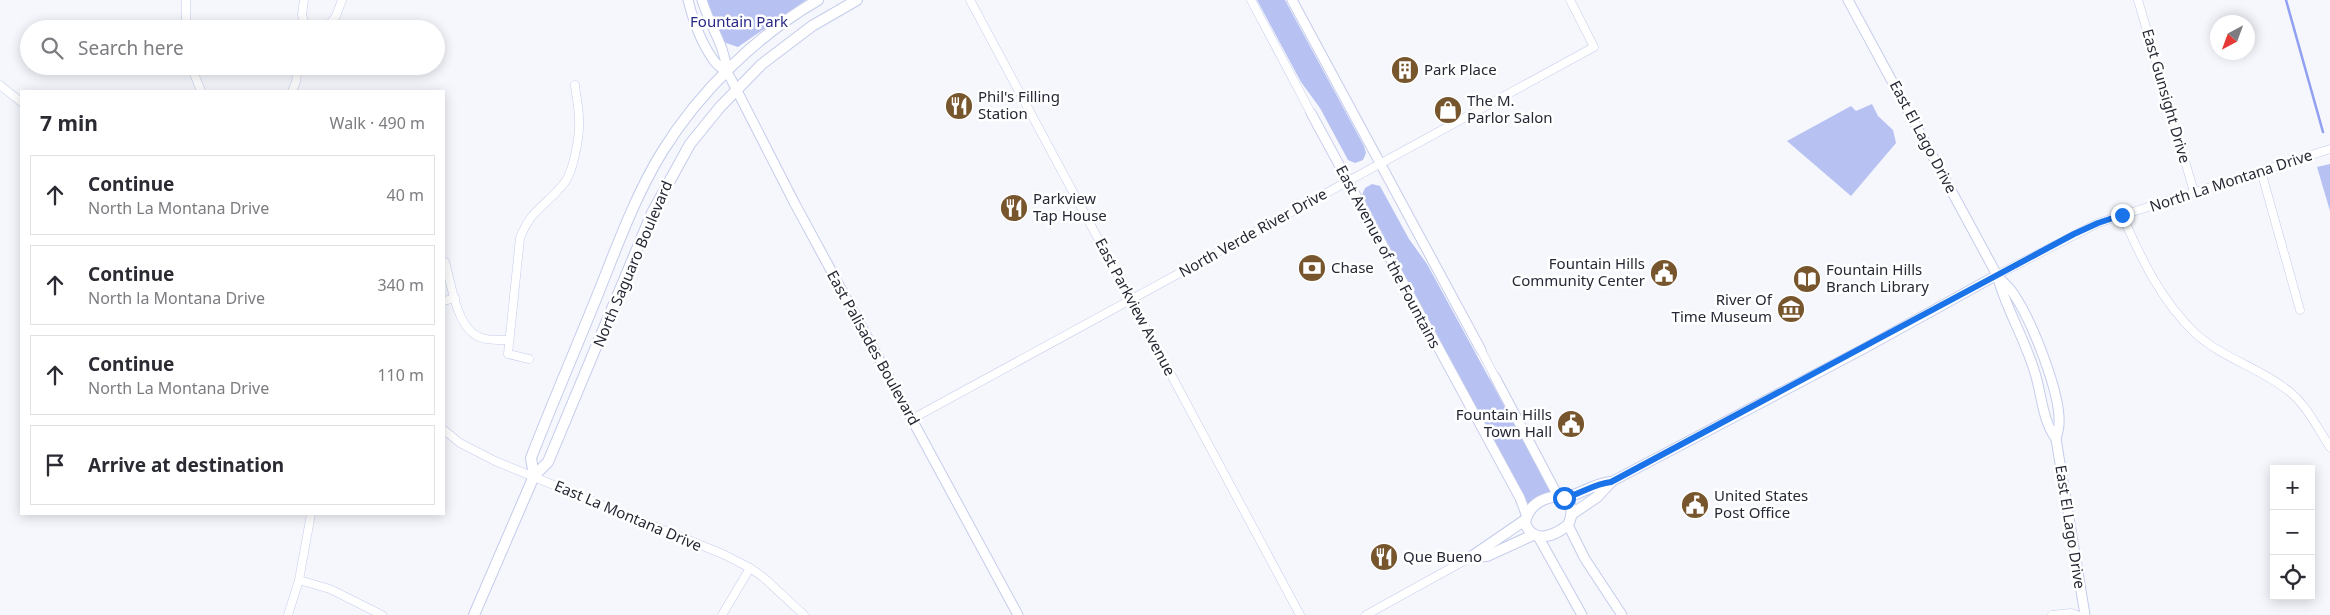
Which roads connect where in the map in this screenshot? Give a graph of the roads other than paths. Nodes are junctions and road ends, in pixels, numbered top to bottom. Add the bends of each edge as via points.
1 (186, 0) edge
2 (304, 0) edge
3 (342, 0) edge
4 (688, 0) edge
5 (702, 0) edge
6 (818, 0) edge
7 (857, 0) edge
8 (970, 0) edge
9 (1251, 0) edge
10 (1292, 0) edge
11 (1570, 0) edge
12 (1848, 0) edge
13 (2138, 0) edge
14 (186, 20) edge
15 (303, 20) edge
16 (333, 20) edge
17 (195, 75) edge
18 (297, 75) edge
19 (729, 76) junction
20 (0, 85) edge
21 (575, 85) dead end
22 (736, 89) junction
23 (201, 90) edge
24 (292, 90) edge
25 (20, 101) edge
26 (1311, 113) joint
27 (2330, 149) edge
28 (1379, 164) junction
29 (2260, 171) junction
30 (1348, 182) junction
31 (2194, 192) junction
32 (2122, 215) junction
33 (445, 262) edge
34 (1996, 275) junction
35 (445, 295) edge
36 (454, 295) junction
37 (445, 300) edge
38 (1132, 300) junction
39 (2300, 310) dead end
40 (508, 340) junction
41 (1480, 350) joint
42 (529, 359) dead end
43 (1495, 377) joint
44 (912, 418) junction
45 (445, 431) edge
46 (2056, 439) junction
47 (2330, 447) edge
48 (534, 476) junction
49 (1611, 482) junction
50 (1561, 497) junction
51 (311, 515) edge
52 (1526, 517) junction
53 (1570, 520) junction
54 (1536, 536) junction
55 (1472, 557) junction
56 (750, 568) junction
57 (299, 580) junction
58 (288, 615) edge
59 (382, 615) edge
60 (474, 615) edge
61 (722, 615) edge
62 (804, 615) edge
63 (1018, 615) edge
64 (1300, 615) edge
65 (1366, 615) edge
66 (1582, 615) edge
67 (1622, 615) edge
68 (2052, 615) edge
69 (2077, 615) edge
70 (2085, 615) edge

1 - 14 street
2 - 15 street
3 - 16 street
4 - 19 street via 715,62
5 - 19 street via 726,54
6 - 19 main road, North Saguaro Boulevard via 773,30
7 - 22 main road, North Saguaro Boulevard via 800,35
8 - 38 street, East Parkview Avenue
9 - 26 street, East Avenue of the Fountains
10 - 28 street
11 - 28 street, North Verde River Drive via 1594,47
12 - 34 street, East El Lago Drive
13 - 31 street, East Gunsight Drive
17 - 23 street
18 - 24 street
19 - 22 street, East Palisades Boulevard
19 - 48 main road, North Saguaro Boulevard via 696,106 674,135 640,193 531,458
20 - 25 street
21 - 40 street via 580,120 572,169 566,182 531,216 520,238
22 - 44 street, East Palisades Boulevard
22 - 48 main road, North Saguaro Boulevard via 702,129 672,173 652,213 548,462
26 - 30 street, East Avenue of the Fountains
27 - 29 street, North La Montana Drive
28 - 30 street, North Verde River Drive
28 - 41 street
29 - 31 street, North La Montana Drive
29 - 39 street
30 - 38 street, North Verde River Drive
30 - 52 street, East Avenue of the Fountains via 1520,498
31 - 32 street, North La Montana Drive
32 - 34 street, North La Montana Drive via 2074,234
32 - 47 street via 2143,263 2174,309 2197,334 2292,393
33 - 36 street
34 - 46 street, East El Lago Drive via 2035,372 2047,426
34 - 46 street, East El Lago Drive via 2013,292 2041,351 2057,409
34 - 49 street
35 - 36 street
36 - 37 street
36 - 40 street via 466,327 474,334
38 - 44 street, North Verde River Drive
38 - 64 street, East Parkview Avenue
40 - 42 street via 508,354
41 - 43 street
43 - 50 street
44 - 63 street, East Palisades Boulevard
45 - 48 street, East La Montana Drive via 474,451
46 - 70 street, East El Lago Drive
48 - 56 street, East La Montana Drive
48 - 60 main road, North Saguaro Boulevard
49 - 50 main road
49 - 53 main road
50 - 52 main road via 1538,502
50 - 53 main road via 1570,504
51 - 57 street
52 - 54 main road via 1527,529
52 - 55 main road
53 - 54 main road via 1558,532
53 - 67 street via 1585,558
54 - 55 main road via 1487,556
54 - 66 street
55 - 65 street
56 - 61 street
56 - 62 street, East La Montana Drive
57 - 58 street
57 - 59 street via 330,589
68 - 69 street

